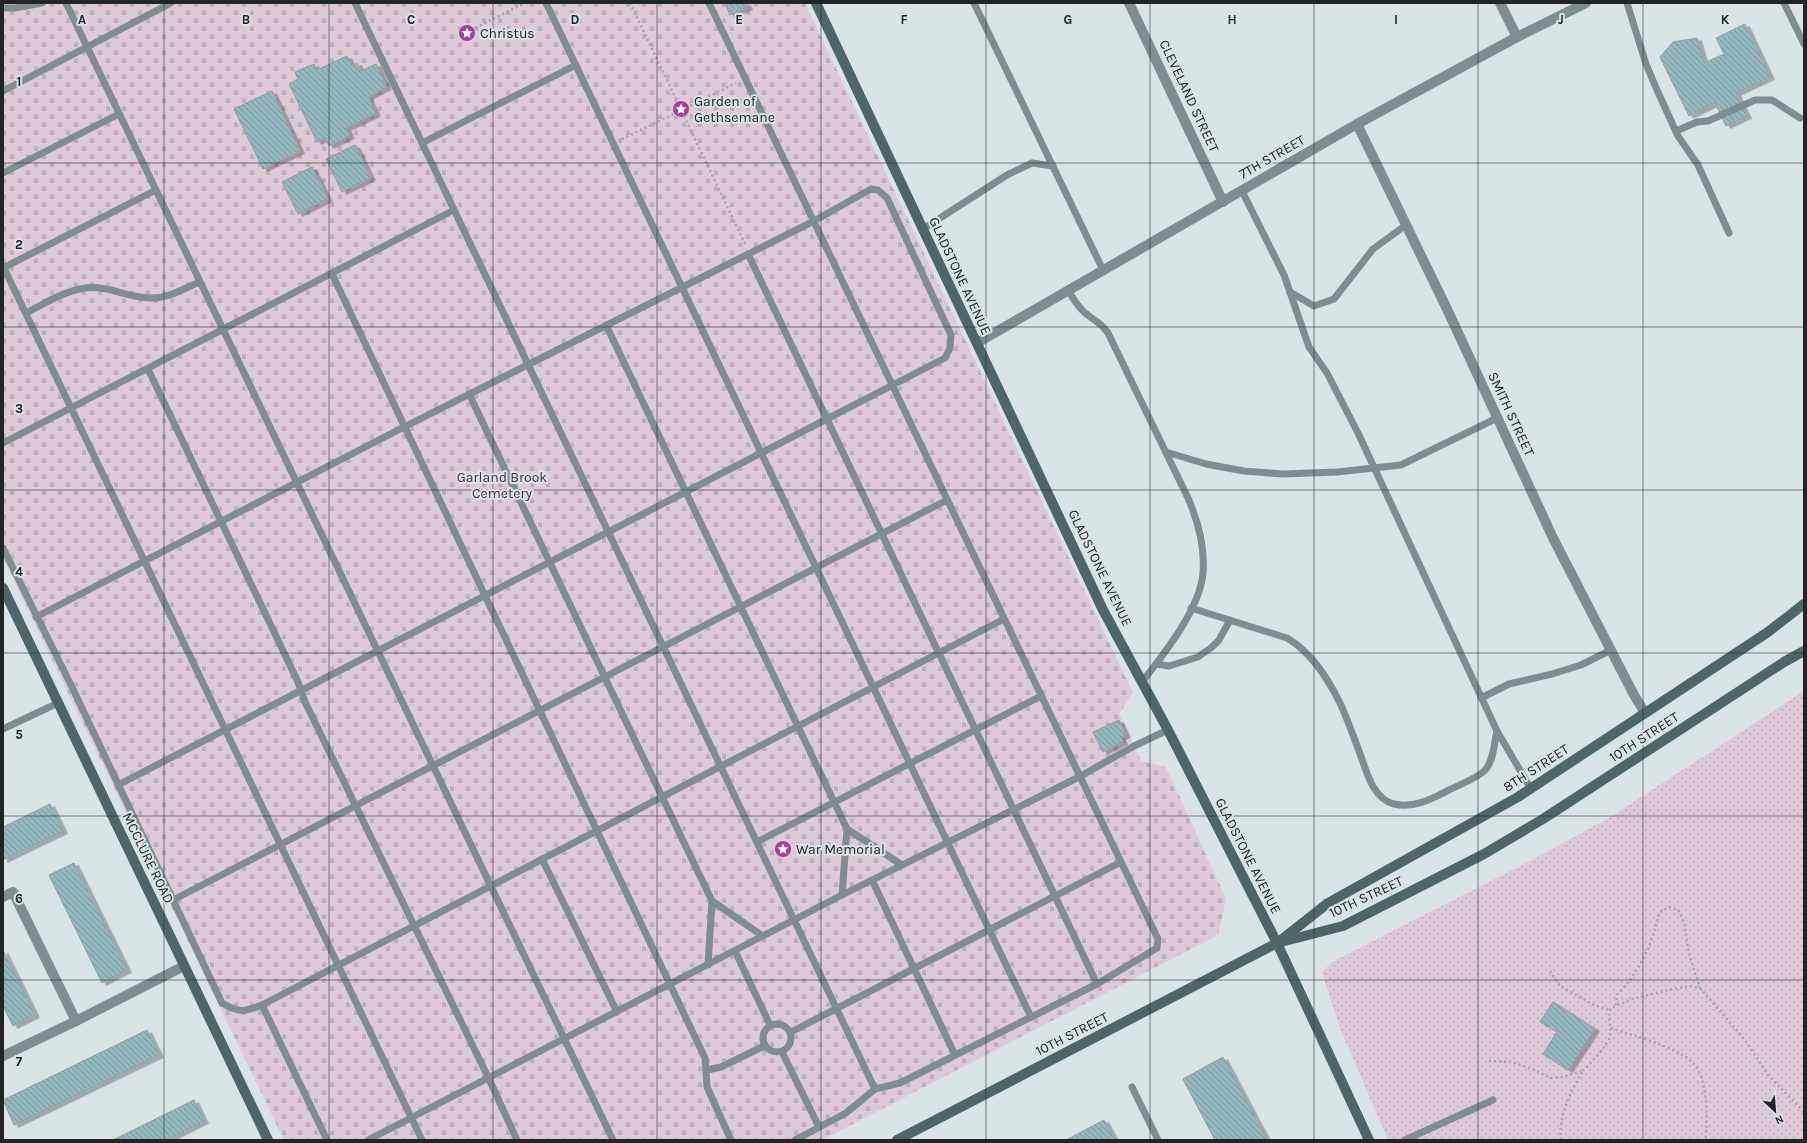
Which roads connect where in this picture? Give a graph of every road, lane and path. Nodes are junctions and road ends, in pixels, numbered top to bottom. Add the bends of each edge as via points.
1 (42, 3) edge
2 (66, 3) edge
3 (171, 3) edge
4 (355, 3) edge
5 (525, 3) edge
6 (546, 3) edge
7 (630, 3) edge
8 (709, 3) edge
9 (816, 3) edge
10 (974, 3) edge
11 (1129, 3) edge
12 (1500, 3) edge
13 (1586, 3) edge
14 (1627, 3) edge
15 (1784, 3) edge
16 (3, 8) edge
17 (471, 30) dead end
18 (1517, 37) junction
19 (1804, 44) edge
20 (88, 48) junction
21 (576, 65) junction
22 (745, 78) junction
23 (3, 91) edge
24 (679, 104) junction
25 (686, 108) junction
26 (678, 112) junction
27 (119, 114) junction
28 (684, 116) junction
29 (1800, 118) dead end
30 (1357, 124) junction
31 (1676, 132) junction
32 (422, 143) junction
33 (614, 144) junction
34 (1053, 166) junction
35 (3, 173) edge
36 (156, 190) junction
37 (1242, 190) junction
38 (1223, 202) junction
39 (454, 210) junction
40 (814, 221) junction
41 (1406, 225) junction
42 (923, 229) junction
43 (1729, 233) dead end
44 (748, 254) junction
45 (3, 268) edge
46 (1104, 270) junction
47 (332, 274) junction
48 (200, 282) junction
49 (683, 287) junction
50 (1068, 290) junction
51 (1290, 292) junction
52 (26, 313) junction
53 (606, 325) junction
54 (223, 330) junction
55 (977, 343) junction
56 (528, 365) junction
57 (148, 369) junction
58 (892, 385) junction
59 (470, 394) junction
60 (71, 408) junction
61 (826, 418) junction
62 (1497, 418) junction
63 (404, 427) junction
64 (3, 443) edge
65 (762, 451) junction
66 (1166, 452) junction
67 (1374, 467) junction
68 (296, 484) junction
69 (686, 491) junction
70 (947, 500) junction
71 (222, 522) junction
72 (608, 531) junction
73 (882, 533) junction
74 (3, 548) edge
75 (550, 561) junction
76 (145, 562) junction
77 (817, 567) junction
78 (3, 588) edge
79 (484, 595) junction
80 (1804, 604) edge
81 (741, 606) junction
82 (1191, 608) junction
83 (36, 617) junction
84 (1004, 619) junction
85 (1230, 620) junction
86 (663, 647) junction
87 (1611, 650) junction
88 (377, 651) junction
89 (1804, 651) edge
90 (939, 653) junction
91 (1156, 664) junction
92 (605, 677) junction
93 (1142, 682) junction
94 (874, 687) junction
95 (300, 691) junction
96 (1041, 696) junction
97 (1481, 698) junction
98 (58, 703) junction
99 (540, 711) junction
100 (1646, 713) junction
101 (798, 725) junction
102 (3, 729) edge
103 (225, 729) junction
104 (976, 730) junction
105 (1168, 730) junction
106 (1497, 731) junction
107 (910, 763) junction
108 (433, 766) junction
109 (721, 767) junction
110 (1079, 777) junction
111 (118, 785) junction
112 (1530, 789) junction
113 (662, 797) junction
114 (835, 802) junction
115 (356, 806) junction
116 (1014, 809) junction
117 (847, 829) junction
118 (597, 830) junction
119 (757, 842) junction
120 (948, 842) junction
121 (281, 845) junction
122 (542, 859) junction
123 (1121, 862) junction
124 (902, 865) junction
125 (872, 880) junction
126 (490, 886) junction
127 (842, 895) junction
128 (1055, 896) junction
129 (3, 897) edge
130 (173, 900) junction
131 (712, 901) junction
132 (794, 920) junction
133 (414, 925) junction
134 (990, 930) junction
135 (763, 936) junction
136 (1277, 943) junction
137 (735, 951) junction
138 (338, 965) junction
139 (708, 965) junction
140 (184, 966) junction
141 (914, 969) junction
142 (1550, 971) dead end
143 (1096, 984) junction
144 (670, 985) junction
145 (1701, 989) junction
146 (262, 1004) junction
147 (1616, 1005) junction
148 (837, 1008) junction
149 (1610, 1010) junction
150 (617, 1012) junction
151 (1032, 1017) junction
152 (76, 1021) junction
153 (770, 1025) junction
154 (1611, 1028) junction
155 (791, 1032) junction
156 (564, 1039) junction
157 (764, 1046) junction
158 (782, 1052) junction
159 (3, 1056) edge
160 (956, 1056) junction
161 (1489, 1061) dead end
162 (707, 1070) junction
163 (1583, 1071) junction
164 (489, 1079) junction
165 (1132, 1088) dead end
166 (875, 1089) junction
167 (1494, 1100) dead end
168 (1804, 1112) edge
169 (411, 1118) junction
170 (819, 1128) junction
171 (268, 1140) edge
172 (327, 1140) edge
173 (368, 1140) edge
174 (422, 1140) edge
175 (517, 1140) edge
176 (613, 1140) edge
177 (732, 1140) edge
178 (795, 1140) edge
179 (897, 1140) edge
180 (1158, 1140) edge
181 (1368, 1140) edge
182 (1404, 1140) edge
183 (1561, 1140) edge
184 (1705, 1140) edge

1 - 16 lane
2 - 20 lane
3 - 20 lane
4 - 32 lane
5 - 17 path
6 - 21 lane
7 - 24 path
8 - 22 lane
9 - 42 street, GLADSTONE AVENUE
10 - 34 lane
11 - 38 street, CLEVELAND STREET
12 - 18 street
13 - 18 street, 7TH STREET
14 - 31 lane via 1646,64
15 - 19 lane
18 - 30 street, 7TH STREET
20 - 23 lane
20 - 27 lane
21 - 32 lane
21 - 33 lane
22 - 25 path
22 - 40 lane
24 - 25 path via 684,102
24 - 26 path via 675,106
25 - 28 path via 689,114
26 - 28 path via 680,118
26 - 33 path
27 - 35 lane
27 - 36 lane
28 - 44 path via 745,242
29 - 31 lane via 1772,100 1755,100
30 - 37 street, 7TH STREET
30 - 41 street, SMITH STREET
31 - 43 lane via 1698,165
32 - 39 lane
33 - 49 lane
34 - 42 lane via 1032,163 1007,175
34 - 46 lane
36 - 45 lane
36 - 48 lane
37 - 38 street, 7TH STREET
37 - 51 lane
38 - 46 street, 7TH STREET
39 - 47 lane
39 - 56 lane
40 - 44 lane
40 - 58 lane
40 - 58 lane via 871,190 878,190 887,198 951,334 950,348 945,358
41 - 51 lane via 1373,249 1334,299 1314,306
41 - 62 street, SMITH STREET
42 - 55 street, GLADSTONE AVENUE
44 - 49 lane
44 - 61 lane
45 - 52 lane
46 - 50 street, 7TH STREET
47 - 54 lane
47 - 63 lane
48 - 52 lane via 165,297 151,298 85,288 68,293
48 - 54 lane
49 - 53 lane
49 - 65 lane
50 - 55 street, 7TH STREET
50 - 66 lane via 1079,307 1088,316 1100,322 1108,333
51 - 67 lane via 1309,347 1327,372
52 - 60 lane
53 - 56 lane
53 - 69 lane
54 - 57 lane
54 - 68 lane
55 - 93 street, GLADSTONE AVENUE via 1103,610
56 - 59 lane
56 - 72 lane
57 - 60 lane
57 - 71 lane
58 - 61 lane
58 - 70 lane
59 - 63 lane
59 - 75 lane
60 - 64 lane
60 - 76 lane
61 - 65 lane
61 - 73 lane
62 - 67 lane via 1401,464
62 - 87 street, SMITH STREET via 1553,538
63 - 68 lane
63 - 79 lane
65 - 69 lane
65 - 77 lane
66 - 67 lane via 1206,464 1244,471 1283,474 1337,472
66 - 82 lane via 1196,517 1202,548 1203,574
67 - 97 lane
68 - 71 lane
68 - 88 lane
69 - 72 lane
69 - 81 lane
70 - 73 lane
70 - 84 lane
71 - 76 lane
71 - 95 lane
72 - 75 lane
72 - 86 lane
73 - 77 lane
73 - 90 lane
74 - 83 lane
75 - 79 lane
75 - 92 lane
76 - 83 lane
76 - 103 lane
77 - 81 lane
77 - 94 lane
78 - 98 street, MCCLURE ROAD
79 - 88 lane
79 - 99 lane
80 - 100 street, 8TH STREET via 1768,632
81 - 86 lane
81 - 101 lane
82 - 85 lane
82 - 91 lane via 1167,651
83 - 111 lane
84 - 90 lane
84 - 96 lane
85 - 91 lane via 1219,640 1198,657 1169,666
85 - 106 lane via 1286,638 1297,644 1315,661 1339,702 1374,788 1382,798 1393,804 1409,806 1432,799 1486,769 1492,756
86 - 92 lane
86 - 109 lane
87 - 97 lane via 1552,674 1509,684
87 - 100 street, SMITH STREET
88 - 95 lane
88 - 108 lane
89 - 136 street, 10TH STREET via 1543,819 1484,854 1343,926
90 - 94 lane
90 - 104 lane
91 - 93 lane
92 - 99 lane
92 - 113 lane
93 - 105 street, GLADSTONE AVENUE
94 - 101 lane
94 - 107 lane
95 - 103 lane
95 - 115 lane
96 - 104 lane
96 - 110 lane
97 - 106 lane
98 - 102 lane
98 - 140 street, MCCLURE ROAD
99 - 108 lane
99 - 118 lane
100 - 112 street, 8TH STREET
101 - 109 lane
101 - 114 lane
103 - 111 lane
103 - 121 lane
104 - 107 lane
104 - 116 lane
105 - 110 lane
105 - 136 street, GLADSTONE AVENUE
106 - 112 lane
107 - 114 lane
107 - 120 lane
108 - 115 lane
108 - 126 lane
109 - 113 lane
109 - 119 lane
110 - 116 lane
110 - 123 lane
111 - 130 lane
112 - 136 street, 8TH STREET via 1328,903
113 - 118 lane
113 - 131 lane
114 - 117 lane
114 - 119 lane
115 - 121 lane
115 - 133 lane
116 - 120 lane
116 - 128 lane
117 - 124 lane
117 - 127 lane
118 - 122 lane
118 - 144 lane
119 - 132 lane
120 - 124 lane
120 - 134 lane
121 - 130 lane
121 - 138 lane
122 - 126 lane
122 - 150 lane
123 - 128 lane
123 - 143 lane via 1158,939 1157,948
124 - 125 lane
125 - 127 lane
125 - 141 lane
126 - 133 lane
126 - 156 lane
127 - 132 lane
128 - 134 lane
128 - 143 lane
129 - 152 street via 13,892
130 - 146 lane via 222,1003 233,1010 245,1012
131 - 135 lane
131 - 139 lane
132 - 135 lane
132 - 148 lane
133 - 138 lane
133 - 164 lane
134 - 141 lane
134 - 151 lane
135 - 137 lane
136 - 179 street, 10TH STREET
136 - 181 street, GLADSTONE AVENUE
137 - 139 lane
137 - 153 lane
138 - 146 lane
138 - 169 lane
139 - 144 lane
140 - 152 street
140 - 171 street, MCCLURE ROAD
141 - 148 lane
141 - 160 lane
142 - 149 path via 1560,986 1596,1006
143 - 151 lane
144 - 150 lane
144 - 162 lane via 705,1058
145 - 147 path via 1684,986
145 - 147 path via 1689,954 1684,922 1678,910 1669,907 1659,912 1657,925 1643,961 1617,995
145 - 168 path via 1745,1040 1768,1075
146 - 172 lane
147 - 149 path
148 - 155 lane
148 - 166 lane
149 - 154 path
150 - 156 lane
151 - 160 lane
152 - 159 street
153 - 155 lane via 782,1024
153 - 157 lane via 762,1034
154 - 163 path via 1610,1037
154 - 184 path via 1672,1050 1693,1063 1701,1077 1706,1102
155 - 158 lane via 791,1044
156 - 164 lane
156 - 176 lane
157 - 158 lane via 772,1053
157 - 162 lane via 721,1067
158 - 170 lane
160 - 166 lane via 900,1083
161 - 163 path via 1512,1062 1550,1078
162 - 177 lane via 707,1087
163 - 183 path via 1567,1104 1560,1130
164 - 169 lane
164 - 175 lane
165 - 180 lane
166 - 170 lane via 846,1113
167 - 182 lane
169 - 173 lane
169 - 174 lane
170 - 178 lane

